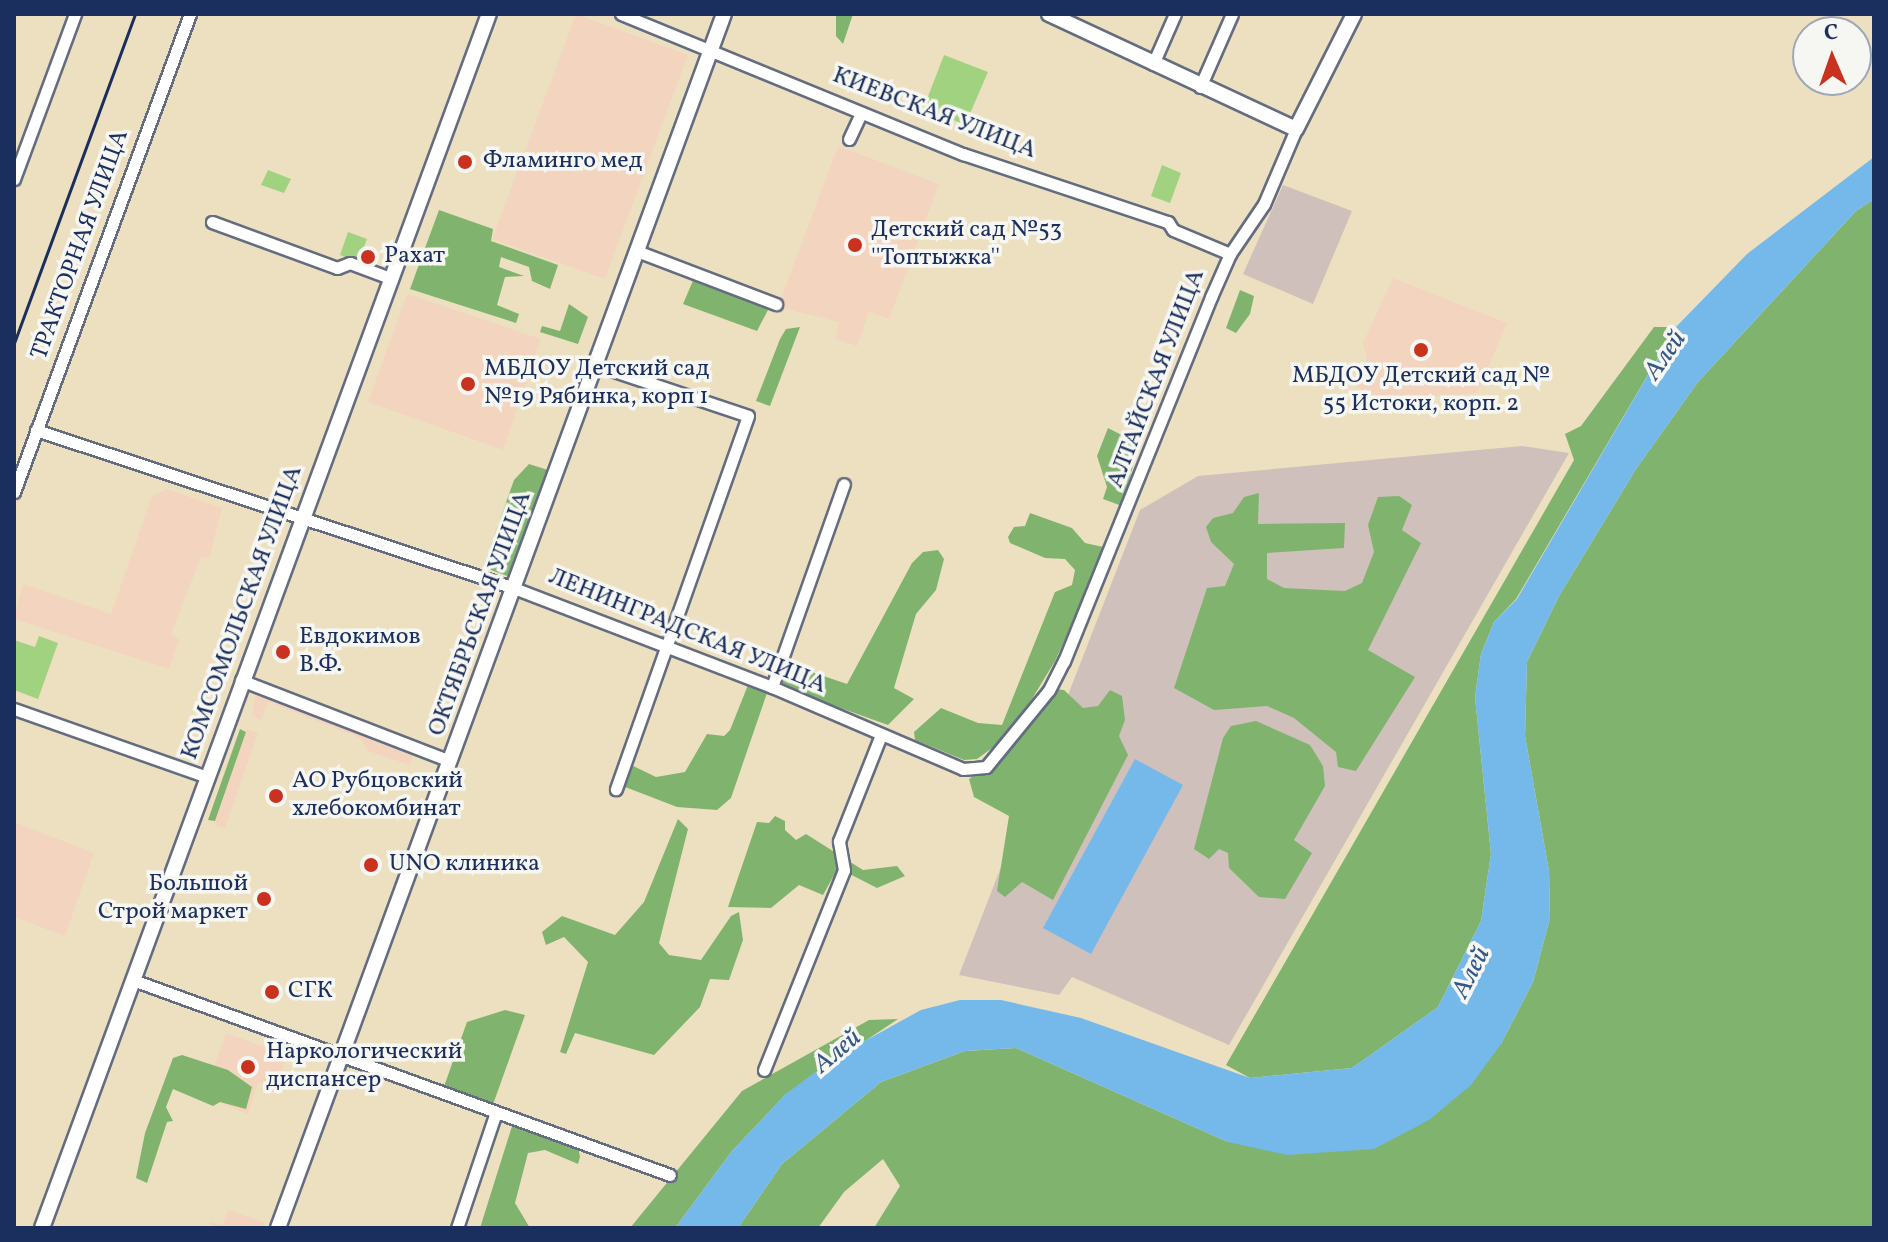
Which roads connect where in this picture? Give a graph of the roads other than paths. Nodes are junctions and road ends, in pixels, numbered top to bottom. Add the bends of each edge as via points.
1 (75, 14) edge
2 (190, 14) edge
3 (489, 14) edge
4 (621, 14) edge
5 (724, 14) edge
6 (1049, 14) edge
7 (1175, 14) edge
8 (1232, 14) edge
9 (1354, 14) edge
10 (1074, 19) edge
11 (710, 48) junction
12 (1153, 64) junction
13 (1200, 87) junction
14 (861, 113) junction
15 (1296, 129) junction
16 (849, 139) dead end
17 (14, 179) edge
18 (212, 222) dead end
19 (637, 251) junction
20 (1230, 254) junction
21 (390, 278) junction
22 (776, 304) dead end
23 (596, 365) junction
24 (36, 430) junction
25 (844, 484) dead end
26 (14, 492) edge
27 (302, 515) junction
28 (514, 588) junction
29 (668, 648) junction
30 (241, 680) junction
31 (772, 687) junction
32 (14, 709) edge
33 (881, 735) junction
34 (998, 758) joint
35 (450, 761) junction
36 (207, 777) junction
37 (616, 789) dead end
38 (133, 980) junction
39 (341, 1057) junction
40 (764, 1070) dead end
41 (496, 1112) junction
42 (670, 1175) dead end
43 (42, 1228) edge
44 (278, 1228) edge
45 (457, 1228) edge

1 - 17 street
2 - 24 street, ТРАКТОРНАЯ УЛИЦА
3 - 21 main road, КОМСОМОЛЬСКАЯ УЛИЦА
4 - 11 street, КИЕВСКАЯ УЛИЦА
5 - 11 main road, ОКТЯБРЬСКАЯ УЛИЦА
6 - 10 main road
7 - 12 street
8 - 13 street
9 - 15 main road, АЛТАЙСКАЯ УЛИЦА
10 - 12 main road
11 - 14 street, КИЕВСКАЯ УЛИЦА
11 - 19 main road, ОКТЯБРЬСКАЯ УЛИЦА
12 - 13 main road
13 - 15 main road
14 - 16 street
14 - 20 street, КИЕВСКАЯ УЛИЦА via 963,154 1168,222 1173,230
15 - 20 street, АЛТАЙСКАЯ УЛИЦА via 1264,204
18 - 21 street via 337,268 350,263
19 - 22 street
19 - 23 main road, ОКТЯБРЬСКАЯ УЛИЦА
20 - 34 street, АЛТАЙСКАЯ УЛИЦА via 1064,661
21 - 27 main road, КОМСОМОЛЬСКАЯ УЛИЦА
23 - 28 main road, ОКТЯБРЬСКАЯ УЛИЦА
23 - 29 street via 748,416
24 - 26 street, ТРАКТОРНАЯ УЛИЦА
24 - 27 street, ЛЕНИНГРАДСКАЯ УЛИЦА via 230,498
25 - 31 street
27 - 28 street, ЛЕНИНГРАДСКАЯ УЛИЦА
27 - 30 main road, КОМСОМОЛЬСКАЯ УЛИЦА
28 - 29 street, ЛЕНИНГРАДСКАЯ УЛИЦА
28 - 35 main road, ОКТЯБРЬСКАЯ УЛИЦА
29 - 31 street, ЛЕНИНГРАДСКАЯ УЛИЦА
29 - 37 street
30 - 35 street
30 - 36 main road, КОМСОМОЛЬСКАЯ УЛИЦА
31 - 33 street, ЛЕНИНГРАДСКАЯ УЛИЦА
32 - 36 street
33 - 34 street, ЛЕНИНГРАДСКАЯ УЛИЦА via 963,769 986,767
33 - 40 street via 839,841 844,870
35 - 39 main road, ОКТЯБРЬСКАЯ УЛИЦА
36 - 38 main road, КОМСОМОЛЬСКАЯ УЛИЦА
38 - 39 street
38 - 43 main road, КОМСОМОЛЬСКАЯ УЛИЦА
39 - 41 street
39 - 44 main road, ОКТЯБРЬСКАЯ УЛИЦА
41 - 42 street
41 - 45 street

